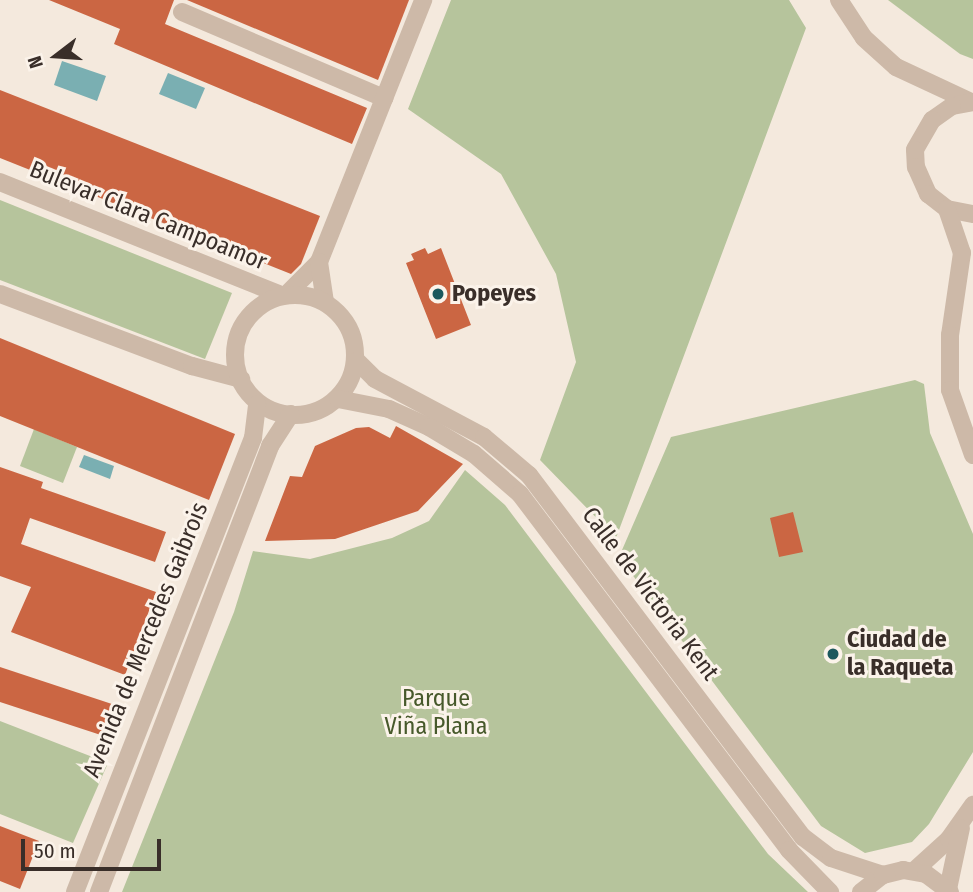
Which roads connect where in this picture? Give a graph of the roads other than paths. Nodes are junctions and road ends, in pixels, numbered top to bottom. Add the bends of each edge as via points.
1 (423, 0) edge
2 (839, 0) edge
3 (182, 12) dead end
4 (911, 77) junction
5 (384, 98) junction
6 (972, 102) edge
7 (932, 120) junction
8 (0, 182) edge
9 (947, 209) junction
10 (973, 214) edge
11 (973, 249) edge
12 (318, 262) junction
13 (960, 282) junction
14 (283, 293) junction
15 (0, 294) edge
16 (325, 302) junction
17 (357, 361) junction
18 (240, 379) junction
19 (338, 399) junction
20 (257, 404) junction
21 (291, 414) junction
22 (973, 454) edge
23 (973, 805) edge
24 (963, 821) junction
25 (914, 870) junction
26 (883, 875) junction
27 (949, 890) edge
28 (75, 892) edge
29 (99, 892) edge
30 (830, 892) edge
31 (862, 892) edge

1 - 5 street
2 - 4 street via 864,38
3 - 5 street
4 - 6 street
4 - 7 street via 923,92
5 - 12 street
6 - 7 street via 952,106
7 - 9 street via 919,137 916,167 928,194
8 - 14 street, Bulevar Clara Campoamor
9 - 10 street
9 - 13 street via 961,243
11 - 13 street
12 - 14 street
12 - 16 street
13 - 22 street via 950,335 950,390
14 - 16 street
14 - 18 street via 253,309 240,332 235,363
15 - 18 street via 192,366
16 - 17 street via 350,332
17 - 19 street
17 - 26 street, Calle de Victoria Kent via 375,379 484,437 529,474 807,841 854,869
18 - 20 street
19 - 21 street
19 - 30 street, Calle de Victoria Kent via 389,409 429,427 474,454 520,494 789,850
20 - 21 street
20 - 28 street, Avenida de Mercedes Gaibrois via 253,438
21 - 29 street, Avenida de Mercedes Gaibrois via 270,446
23 - 24 street
24 - 25 street
24 - 27 street
25 - 26 street
25 - 27 street
26 - 31 street

